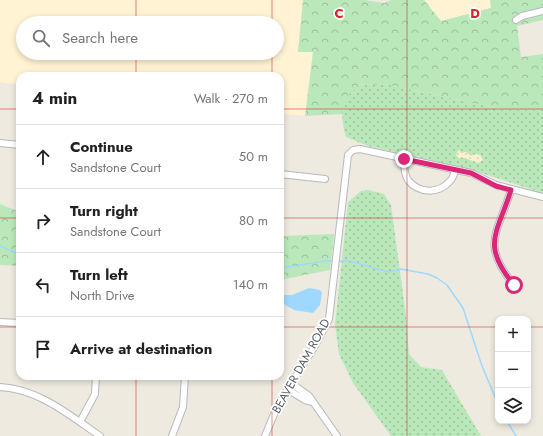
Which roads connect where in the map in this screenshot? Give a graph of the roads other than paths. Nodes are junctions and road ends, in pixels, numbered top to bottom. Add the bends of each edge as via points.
1 (543, 11) edge
2 (516, 20) dead end
3 (0, 143) edge
4 (16, 145) edge
5 (404, 159) junction
6 (455, 170) junction
7 (284, 174) edge
8 (325, 179) dead end
9 (511, 190) junction
10 (543, 197) edge
11 (514, 285) dead end
12 (0, 322) edge
13 (16, 323) edge
14 (96, 380) edge
15 (185, 380) edge
16 (291, 383) junction
17 (0, 387) edge
18 (287, 389) junction
19 (313, 402) junction
20 (80, 422) junction
21 (100, 436) edge
22 (172, 436) edge
23 (265, 436) edge
24 (337, 436) edge

1 - 2 street
3 - 4 street
5 - 6 street
5 - 6 street via 404,170 408,180 418,188 431,191 443,188 451,181
5 - 16 street, BEAVER DAM ROAD via 360,149 353,150 348,155 329,319
6 - 9 street via 471,173 496,186
7 - 8 street
9 - 10 street
9 - 11 street via 494,238 493,249 503,272
12 - 13 street
14 - 20 street via 95,394
15 - 22 street via 183,407
16 - 18 street, BEAVER DAM ROAD
16 - 19 street
17 - 20 street via 23,390 38,396
18 - 19 street
18 - 23 street, BEAVER DAM ROAD
19 - 24 street
20 - 21 street

